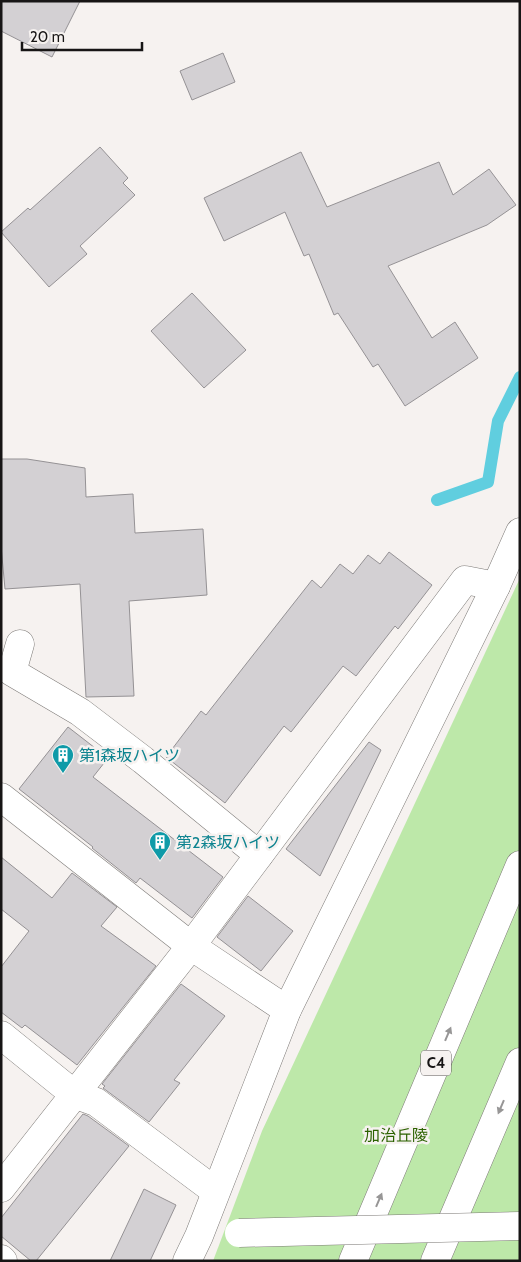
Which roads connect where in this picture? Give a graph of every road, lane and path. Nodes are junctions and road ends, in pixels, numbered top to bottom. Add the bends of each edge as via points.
1 (520, 532) edge
2 (496, 586) junction
3 (20, 644) dead end
4 (1, 797) edge
5 (259, 855) junction
6 (520, 865) edge
7 (192, 946) junction
8 (287, 1010) junction
9 (1, 1035) edge
10 (520, 1062) edge
11 (74, 1094) junction
12 (1, 1188) edge
13 (215, 1192) junction
14 (520, 1226) edge
15 (198, 1236) junction
16 (187, 1261) edge
17 (353, 1261) edge
18 (436, 1261) edge

1 - 2 main road
2 - 5 main road via 466,580
2 - 8 main road
3 - 5 main road via 12,672 80,712
4 - 7 main road
5 - 7 main road
17 -> 6 main road, C4
7 - 8 main road
7 - 11 main road
8 - 13 main road
9 - 11 main road
10 -> 18 main road
11 - 12 main road
11 - 13 main road via 96,1102
13 - 15 main road
14 - 15 main road, bridge
15 - 16 main road

